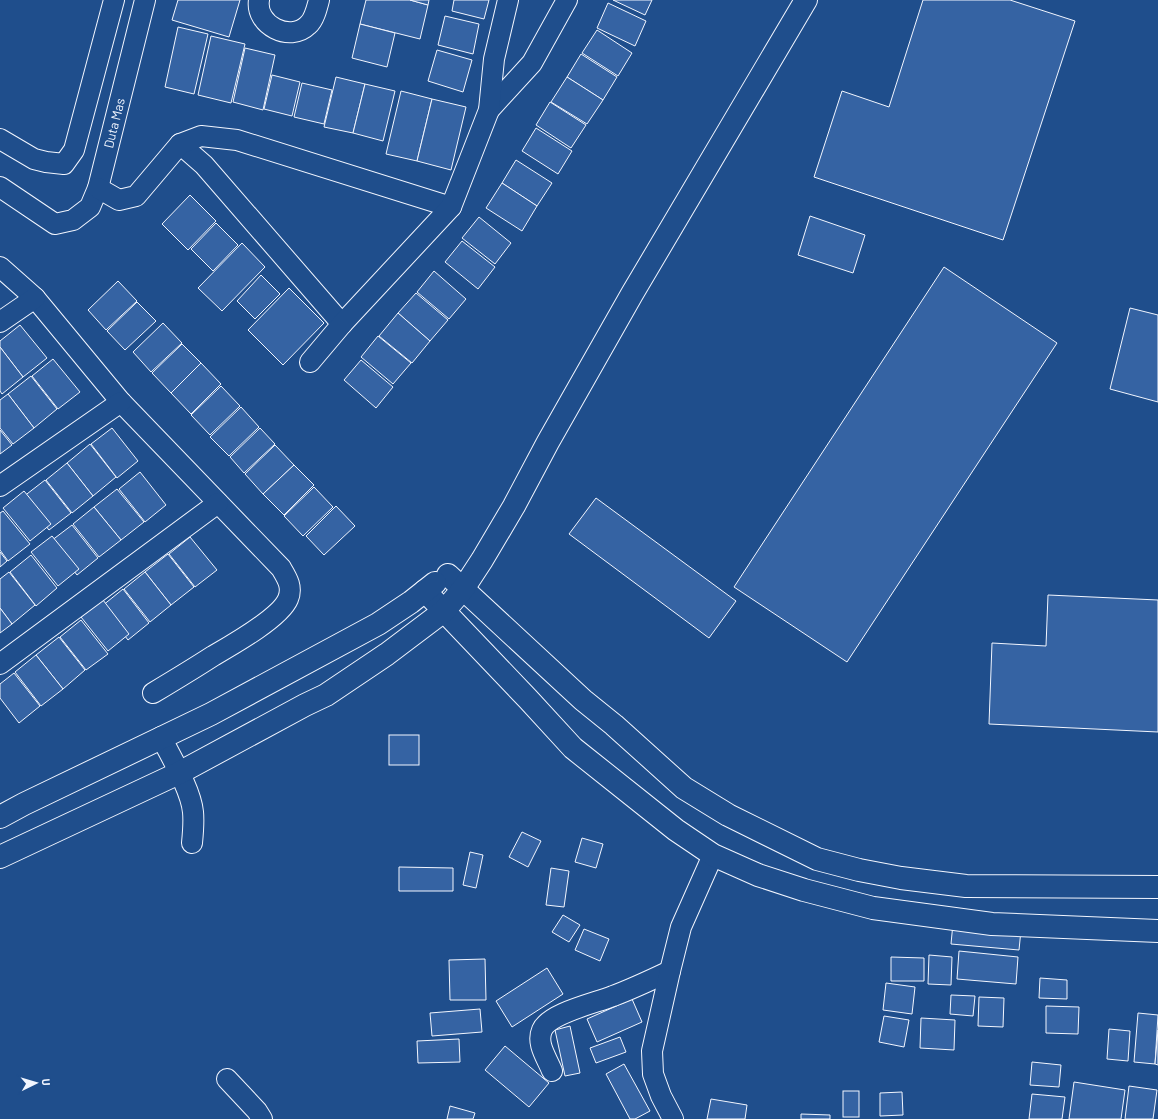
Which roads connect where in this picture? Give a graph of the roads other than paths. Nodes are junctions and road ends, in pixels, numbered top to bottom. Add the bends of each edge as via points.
1 (114, 0) edge
2 (145, 0) edge
3 (259, 0) edge
4 (319, 0) edge
5 (508, 0) edge
6 (567, 0) edge
7 (806, 0) edge
8 (489, 110) junction
9 (0, 139) edge
10 (180, 144) junction
11 (0, 187) edge
12 (98, 188) junction
13 (451, 207) junction
14 (0, 267) edge
15 (35, 298) junction
16 (0, 322) edge
17 (342, 324) junction
18 (310, 362) dead end
19 (122, 402) junction
20 (0, 486) edge
21 (218, 503) junction
22 (455, 582) junction
23 (424, 591) junction
24 (444, 611) junction
25 (0, 664) edge
26 (153, 693) dead end
27 (161, 737) junction
28 (179, 773) junction
29 (0, 817) edge
30 (192, 843) dead end
31 (713, 854) junction
32 (0, 857) edge
33 (1158, 887) edge
34 (1158, 931) edge
35 (670, 971) junction
36 (552, 1071) dead end
37 (227, 1079) dead end
38 (262, 1119) edge
39 (673, 1119) edge

1 - 9 street via 74,150 64,164 34,159
2 - 12 street, Duta Mas
3 - 4 street via 262,17 267,24 280,32 300,31 309,25
5 - 8 street via 494,59
6 - 8 street via 532,63
7 - 22 street via 632,294 482,560
8 - 13 street
10 - 12 street via 136,196 119,200
10 - 13 street via 201,136 237,140
10 - 17 street via 204,165
11 - 12 street, Duta Mas via 55,224 73,220 90,207
13 - 17 street
14 - 15 street
15 - 16 street
15 - 19 street
17 - 18 street
19 - 20 street
19 - 21 street
21 - 25 street
21 - 26 street via 281,568 291,589 288,600 279,612 247,636
22 - 23 street
22 - 24 street
22 - 33 street via 583,700 684,788 728,815 817,859 901,878 960,885
23 - 24 street
23 - 27 street via 378,624 211,714
24 - 28 street via 326,695
24 - 31 street via 573,748 676,830
27 - 28 street
27 - 29 street
28 - 30 street via 191,801
28 - 32 street
31 - 34 street via 758,875 873,908 992,924
31 - 35 street via 681,927
35 - 36 street via 612,997 580,1006 547,1023 542,1028 540,1044
35 - 39 street via 652,1051 653,1074
37 - 38 street via 257,1110

